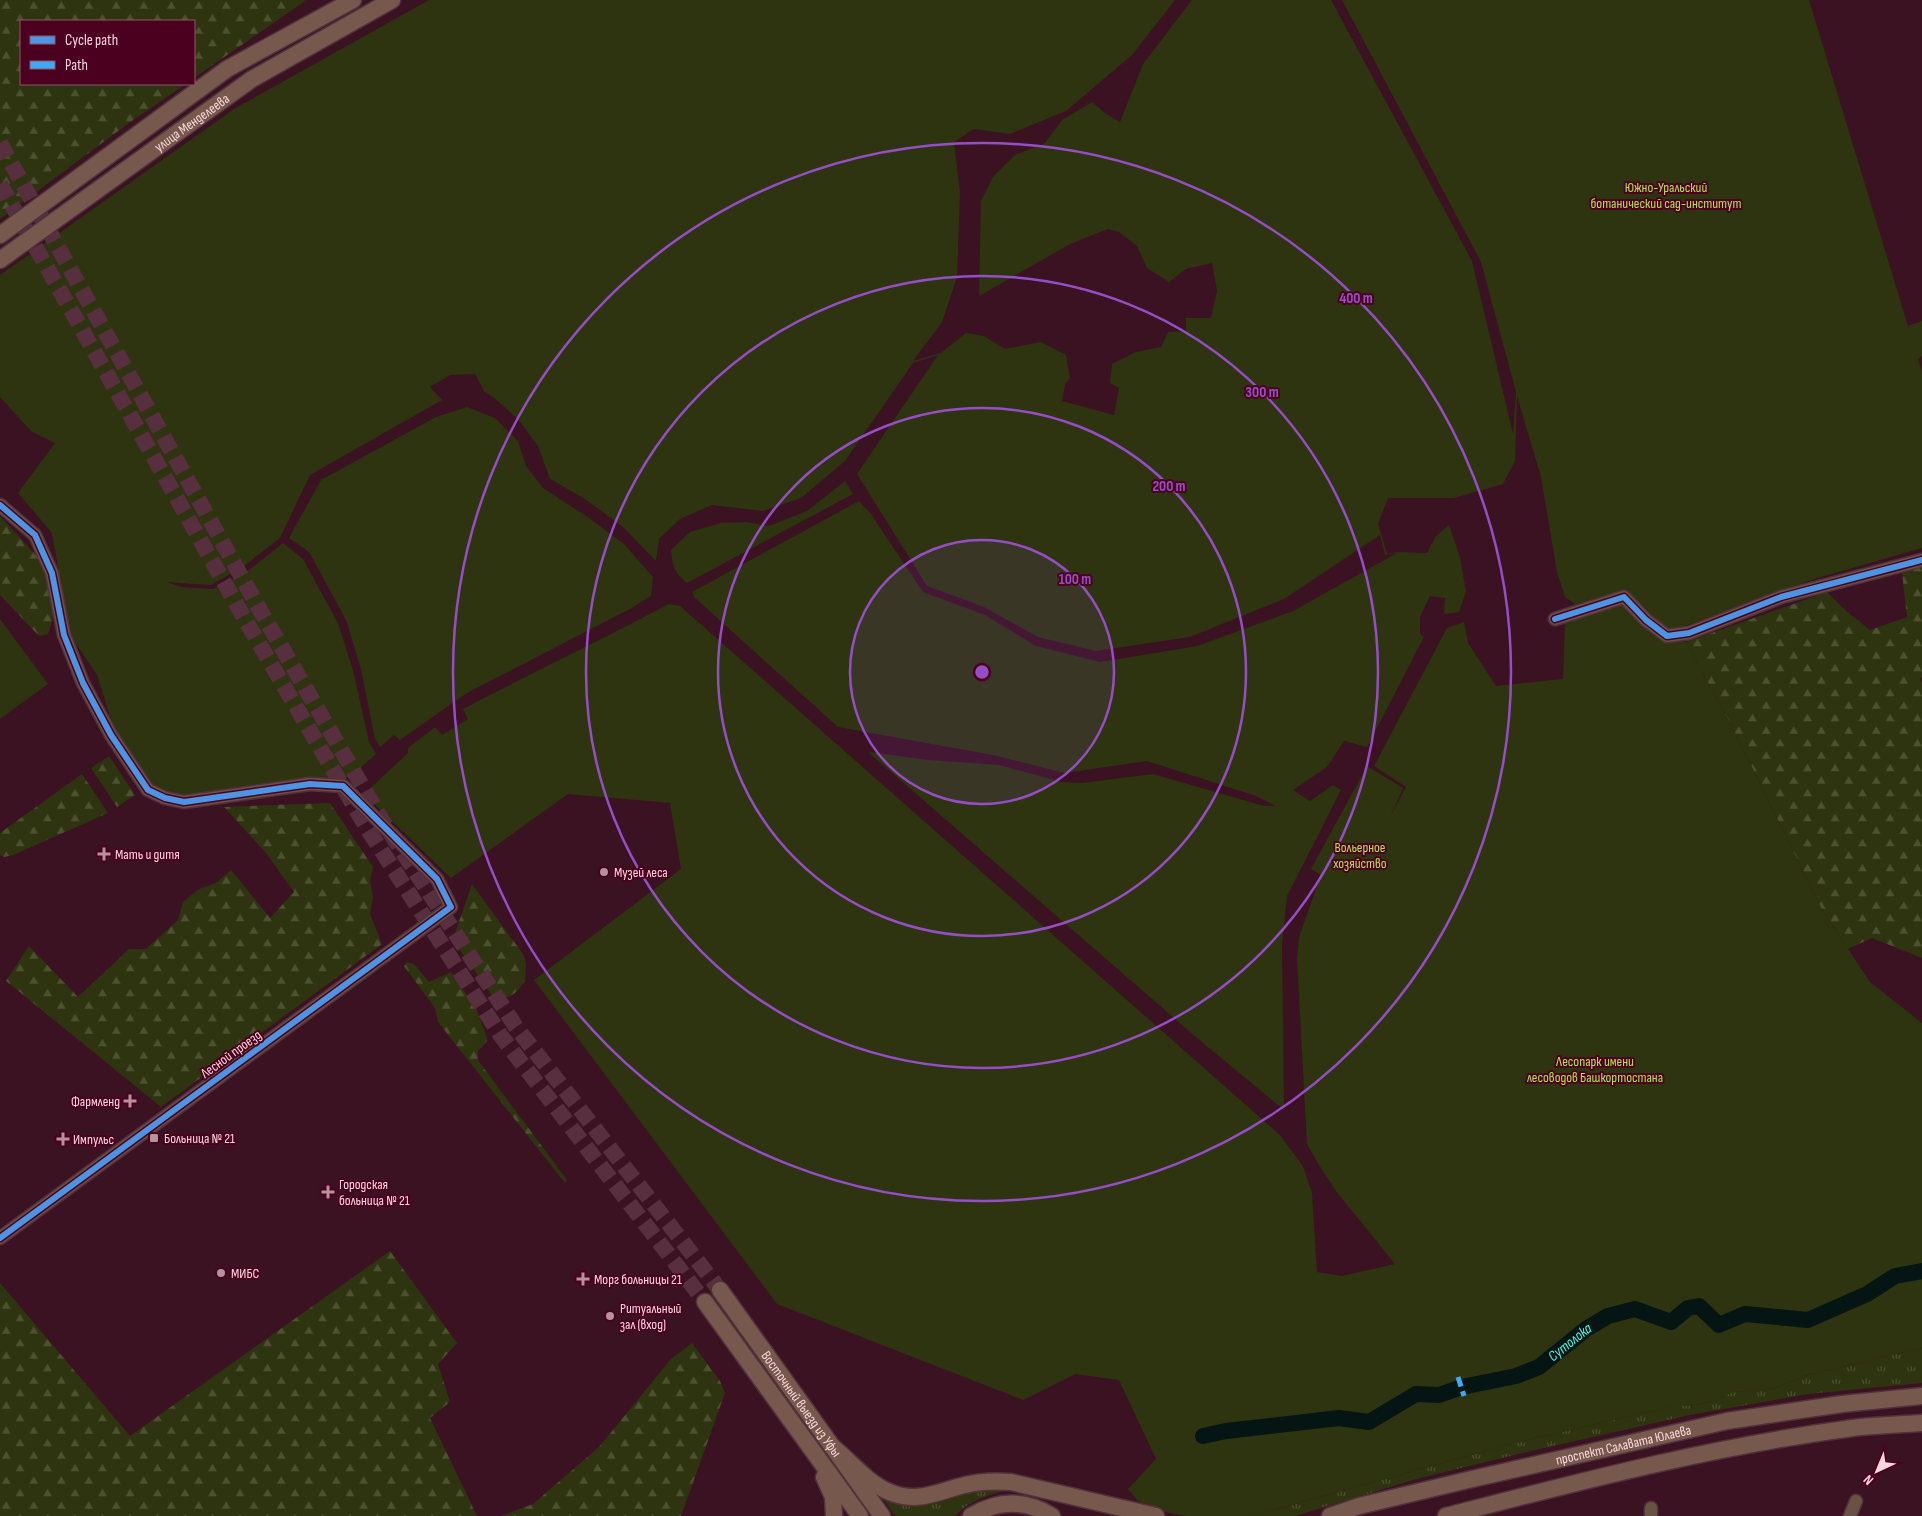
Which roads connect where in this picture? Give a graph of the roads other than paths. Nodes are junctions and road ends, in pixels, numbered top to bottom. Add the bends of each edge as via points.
1 (353, 0) edge
2 (392, 0) edge
3 (0, 235) edge
4 (0, 260) edge
5 (0, 505) edge
6 (1922, 560) edge
7 (1555, 619) dead end
8 (0, 1238) edge
9 (720, 1290) tunnel mouth
10 (705, 1302) tunnel mouth
11 (1922, 1396) edge
12 (1922, 1423) edge
13 (834, 1448) junction
14 (818, 1458) junction
15 (1856, 1501) dead end
16 (834, 1516) edge
17 (860, 1516) edge
18 (882, 1516) edge
19 (971, 1516) edge
20 (1052, 1516) edge
21 (1156, 1516) edge
22 (1330, 1516) edge
23 (1446, 1516) edge
24 (1850, 1516) edge

1 - 3 main road, улица Менделеева via 227,69
2 - 4 main road, улица Менделеева via 252,79
5 - 8 street, Лесной проезд via 35,535 52,573 64,635 83,683 111,735 148,790 184,802 310,784 343,786 437,879 451,907
6 - 7 street via 1781,596 1689,633 1667,636 1624,597
9 - 13 main road, Восточный выезд из Уфы
10 - 14 main road, Восточный выезд из Уфы
11 - 22 main road, проспект Салавата Юлаева via 1727,1421 1462,1481
12 - 23 main road, проспект Салавата Юлаева via 1848,1428 1739,1446
13 - 18 main road, Восточный выезд из Уфы
13 - 21 main road via 875,1484 902,1495 918,1497 966,1484 1011,1482
14 - 16 main road via 833,1497
14 - 17 main road, Восточный выезд из Уфы
15 - 24 street
19 - 20 main road via 996,1504 1012,1503 1026,1504

